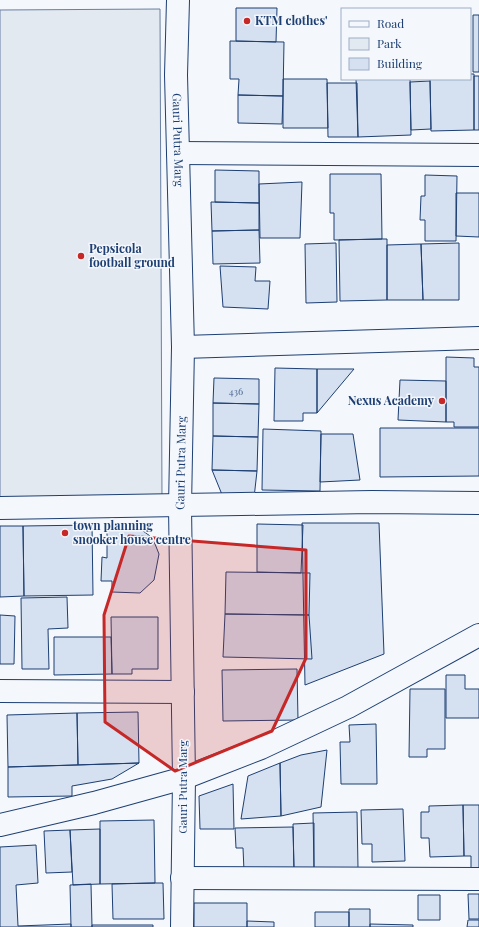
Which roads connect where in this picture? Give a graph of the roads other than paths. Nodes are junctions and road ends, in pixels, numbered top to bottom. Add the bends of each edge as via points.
1 (178, 0) edge
2 (178, 153) junction
3 (479, 155) edge
4 (479, 338) edge
5 (183, 347) junction
6 (479, 503) edge
7 (180, 507) junction
8 (0, 508) edge
9 (479, 635) edge
10 (0, 691) edge
11 (183, 692) junction
12 (184, 778) junction
13 (0, 825) edge
14 (182, 878) junction
15 (479, 879) edge
16 (182, 927) edge

1 - 2 street, Gauri Putra Marg
2 - 3 street
2 - 5 street, Gauri Putra Marg
4 - 5 street
5 - 7 street, Gauri Putra Marg
6 - 7 street via 372,502
7 - 8 street
7 - 11 street, Gauri Putra Marg
9 - 12 street via 348,707 261,748
10 - 11 street
11 - 12 street, Gauri Putra Marg
12 - 13 street
12 - 14 street, Gauri Putra Marg
14 - 15 street
14 - 16 street, Gauri Putra Marg

